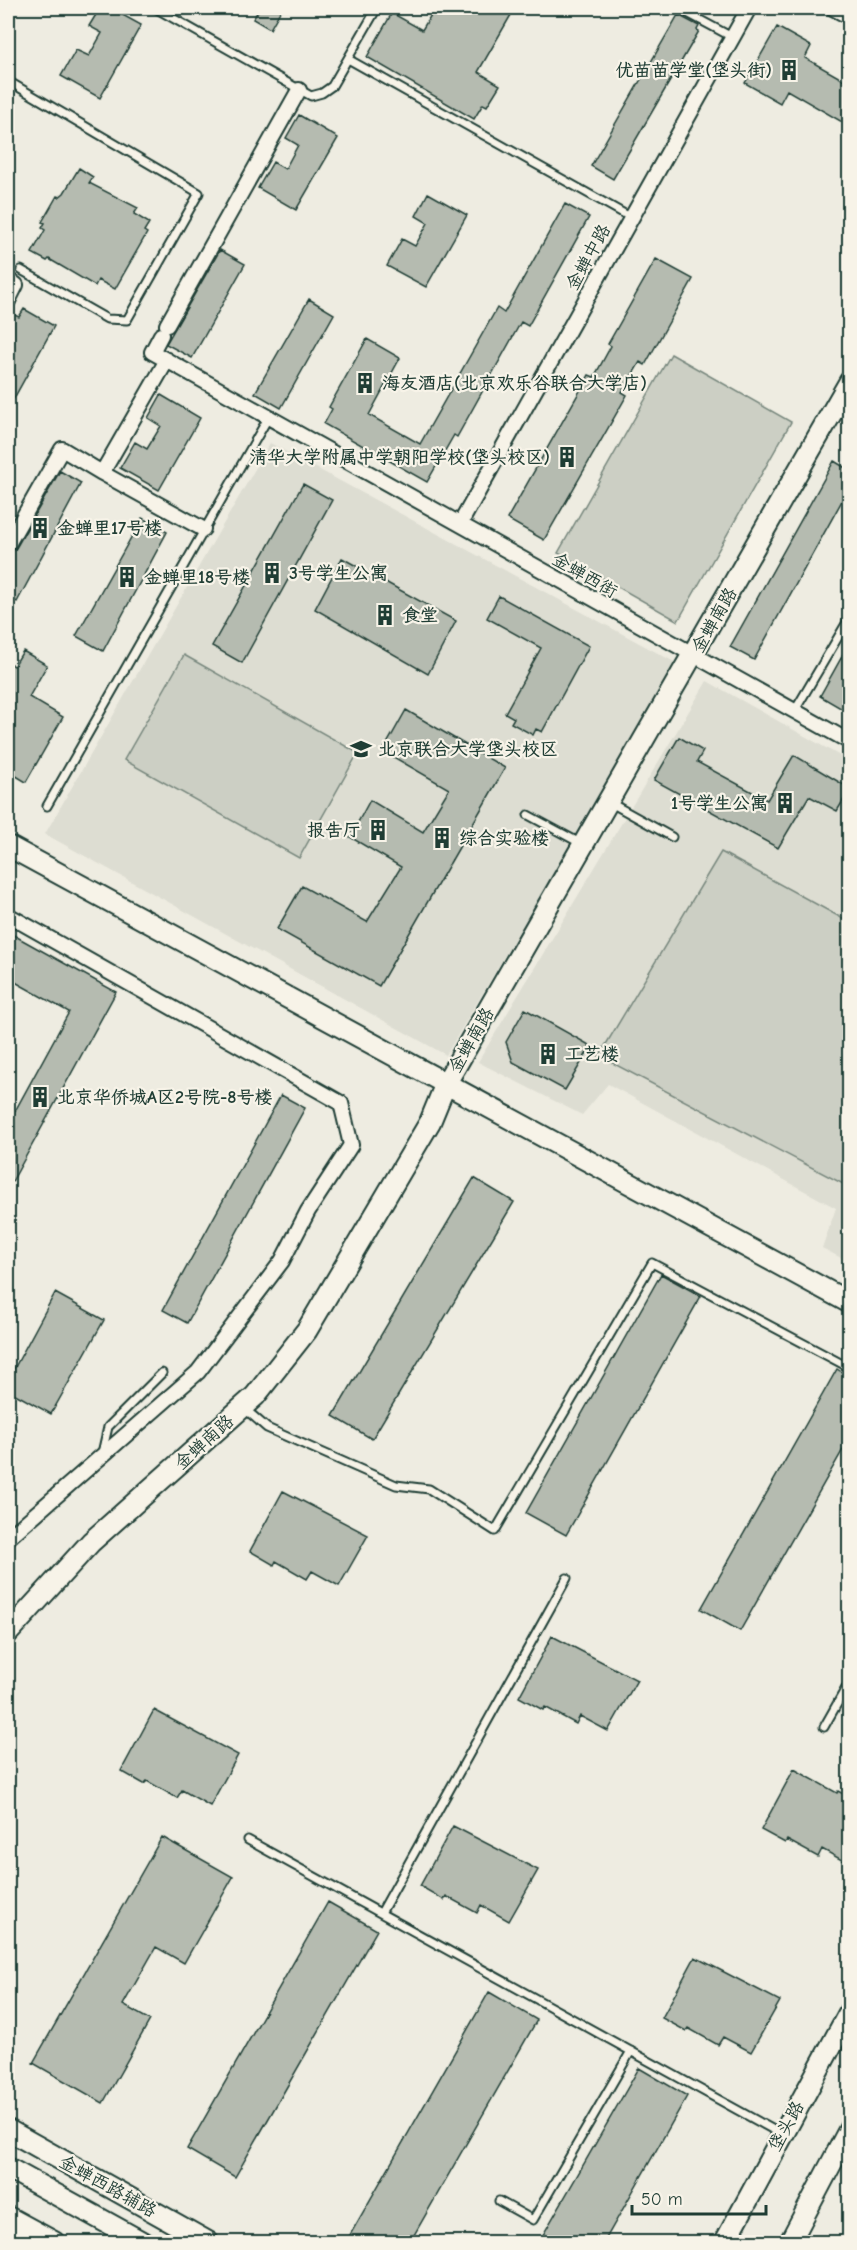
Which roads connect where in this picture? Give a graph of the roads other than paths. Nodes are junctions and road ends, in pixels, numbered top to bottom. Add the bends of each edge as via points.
1 (155, 8) edge
2 (377, 8) edge
3 (678, 8) edge
4 (749, 8) edge
5 (833, 8) edge
6 (849, 17) edge
7 (732, 38) junction
8 (348, 59) junction
9 (8, 81) edge
10 (299, 90) junction
11 (630, 217) junction
12 (21, 270) dead end
13 (8, 280) edge
14 (8, 301) edge
15 (167, 360) junction
16 (849, 381) edge
17 (268, 418) junction
18 (102, 473) junction
19 (460, 524) junction
20 (203, 529) junction
21 (8, 544) edge
22 (849, 617) edge
23 (693, 657) junction
24 (794, 712) junction
25 (849, 742) edge
26 (609, 802) junction
27 (47, 806) dead end
28 (528, 815) dead end
29 (672, 837) dead end
30 (584, 845) junction
31 (8, 846) edge
32 (8, 915) edge
33 (446, 1083) junction
34 (849, 1304) edge
35 (849, 1368) edge
36 (162, 1373) dead end
37 (243, 1407) junction
38 (102, 1455) junction
39 (8, 1538) edge
40 (567, 1578) dead end
41 (8, 1633) edge
42 (849, 1681) edge
43 (824, 1727) dead end
44 (248, 1840) dead end
45 (381, 1913) junction
46 (849, 2011) edge
47 (630, 2051) junction
48 (849, 2128) edge
49 (8, 2130) edge
50 (781, 2134) junction
51 (8, 2168) edge
52 (499, 2201) dead end
53 (8, 2217) edge
54 (54, 2242) edge
55 (142, 2242) edge
56 (208, 2242) edge
57 (725, 2242) edge
58 (790, 2242) edge

1 - 10 lane
2 - 8 lane
3 - 7 lane
4 - 7 street, 金蝉中路
5 - 6 street
7 - 11 street, 金蝉中路
8 - 10 lane via 332,86 322,93 311,96
8 - 11 lane
9 - 12 lane via 199,193 127,320 107,319
10 - 15 street via 152,352
11 - 19 street, 金蝉中路
13 - 14 street via 16,285
15 - 17 street, 金蝉西街
15 - 18 street
16 - 23 street, 金蝉南路
17 - 19 street, 金蝉西街
17 - 20 lane
18 - 20 street
18 - 21 street via 62,449
19 - 23 street, 金蝉西街
20 - 27 lane
22 - 24 lane
23 - 24 street, 金蝉西街
23 - 26 street, 金蝉南路
24 - 25 street, 金蝉西街
26 - 29 lane
26 - 30 street, 金蝉南路
28 - 30 lane
30 - 33 street, 金蝉南路
31 - 33 street
32 - 38 street via 341,1103 351,1144 308,1211 282,1261 198,1372
33 - 34 street
33 - 37 street, 金蝉南路 via 429,1122 307,1330
35 - 37 lane via 652,1263 495,1531 429,1489 396,1485 267,1428
36 - 38 lane via 108,1427
37 - 41 street, 金蝉南路 via 91,1542
38 - 39 street
40 - 45 lane
42 - 43 lane
44 - 45 lane
45 - 47 lane
46 - 50 street, 垡头路
47 - 50 lane
47 - 52 lane via 533,2220
48 - 58 street
49 - 56 street, 金蝉西路辅路
50 - 57 street, 垡头路
51 - 55 street
53 - 54 street

